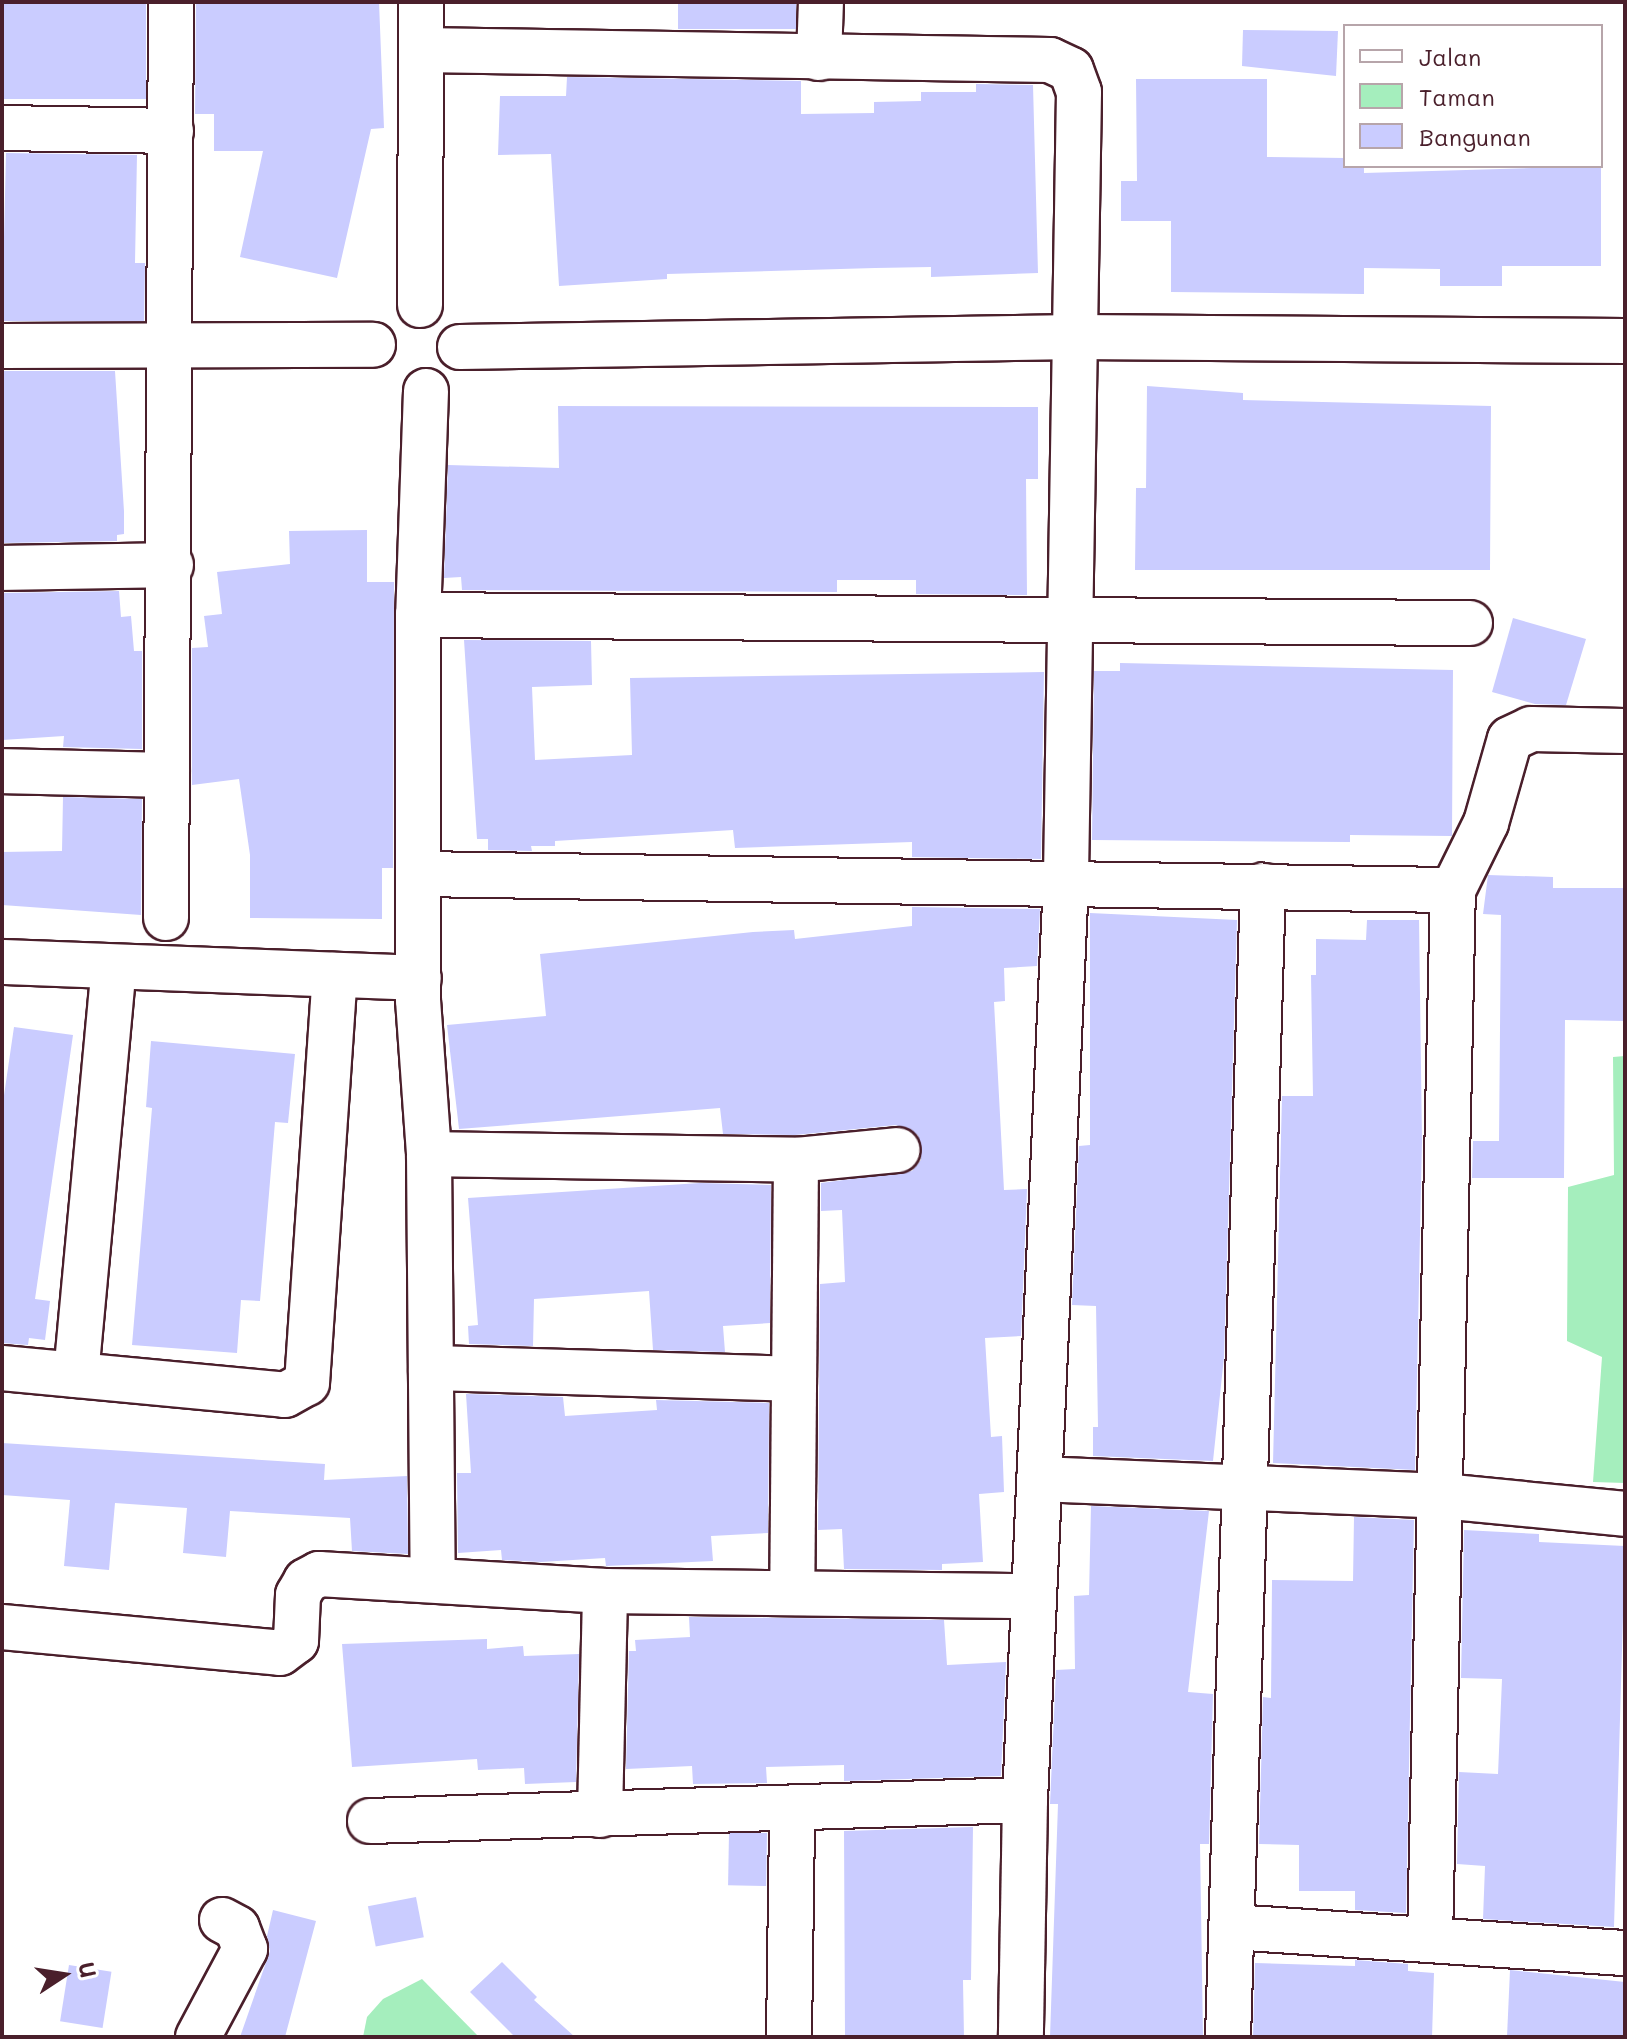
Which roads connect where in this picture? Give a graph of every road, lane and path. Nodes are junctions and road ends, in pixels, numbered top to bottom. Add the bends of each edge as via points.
1 (171, 2) edge
2 (421, 2) edge
3 (821, 2) edge
4 (421, 50) junction
5 (819, 58) junction
6 (2, 128) edge
7 (171, 131) junction
8 (420, 305) junction
9 (1076, 337) junction
10 (1625, 341) edge
11 (373, 345) junction
12 (2, 346) edge
13 (460, 347) junction
14 (173, 348) junction
15 (426, 391) junction
16 (171, 565) junction
17 (2, 568) edge
18 (418, 615) junction
19 (1072, 623) junction
20 (1470, 623) dead end
21 (1625, 731) edge
22 (2, 771) edge
23 (167, 775) junction
24 (1066, 880) junction
25 (418, 883) junction
26 (1263, 886) junction
27 (1453, 890) junction
28 (166, 918) dead end
29 (418, 959) junction
30 (2, 962) edge
31 (114, 968) junction
32 (335, 975) junction
33 (898, 1150) dead end
34 (429, 1154) junction
35 (796, 1160) junction
36 (2, 1368) edge
37 (431, 1368) junction
38 (76, 1375) junction
39 (794, 1379) junction
40 (1039, 1479) junction
41 (1243, 1485) junction
42 (1625, 1494) edge
43 (1442, 1496) junction
44 (1582, 1509) junction
45 (1625, 1514) edge
46 (433, 1578) junction
47 (605, 1591) junction
48 (792, 1593) junction
49 (1034, 1596) junction
50 (2, 1627) edge
51 (1025, 1800) junction
52 (792, 1808) junction
53 (600, 1815) junction
54 (370, 1821) dead end
55 (222, 1920) dead end
56 (1232, 1927) junction
57 (1430, 1940) junction
58 (1625, 1953) edge
59 (198, 2037) edge
60 (789, 2037) edge
61 (1021, 2037) edge
62 (1228, 2037) edge

1 - 7 street
2 - 4 street
3 - 5 street
4 - 5 street
4 - 8 street
5 - 9 street via 1050,60 1071,70 1079,92
6 - 7 street
7 - 14 street
8 - 11 street via 398,309 381,324
8 - 13 street via 439,311 454,326
9 - 10 street
9 - 13 street
9 - 19 street
11 - 14 street
11 - 15 street via 376,365 388,381 406,391
12 - 14 street
13 - 15 street via 456,366 444,382
14 - 16 street
15 - 18 street
16 - 17 street
16 - 23 street
18 - 19 street
18 - 25 street
19 - 20 street
19 - 24 street
21 - 27 street via 1531,729 1510,739 1486,823
22 - 23 street
23 - 28 street
24 - 25 street
24 - 26 street
24 - 40 street
25 - 29 street
26 - 27 street
26 - 41 street
27 - 43 street
29 - 32 street
29 - 34 street
30 - 31 street
31 - 32 street
31 - 38 street
32 - 38 street via 307,1383 285,1395
33 - 35 street
34 - 35 street
34 - 37 street
35 - 39 street
36 - 38 street
37 - 39 street
37 - 46 street
39 - 48 street
40 - 41 street
40 - 49 street
41 - 43 street
41 - 56 street
42 - 44 street
43 - 44 street
43 - 57 street
44 - 45 street
46 - 47 street
46 - 50 street via 319,1574 306,1581 298,1595 296,1641 280,1653
47 - 48 street
47 - 53 street
48 - 49 street
49 - 51 street
51 - 52 street
51 - 61 street
52 - 53 street
52 - 60 street
53 - 54 street
55 - 59 street via 237,1928 245,1949
56 - 57 street
56 - 62 street
57 - 58 street

